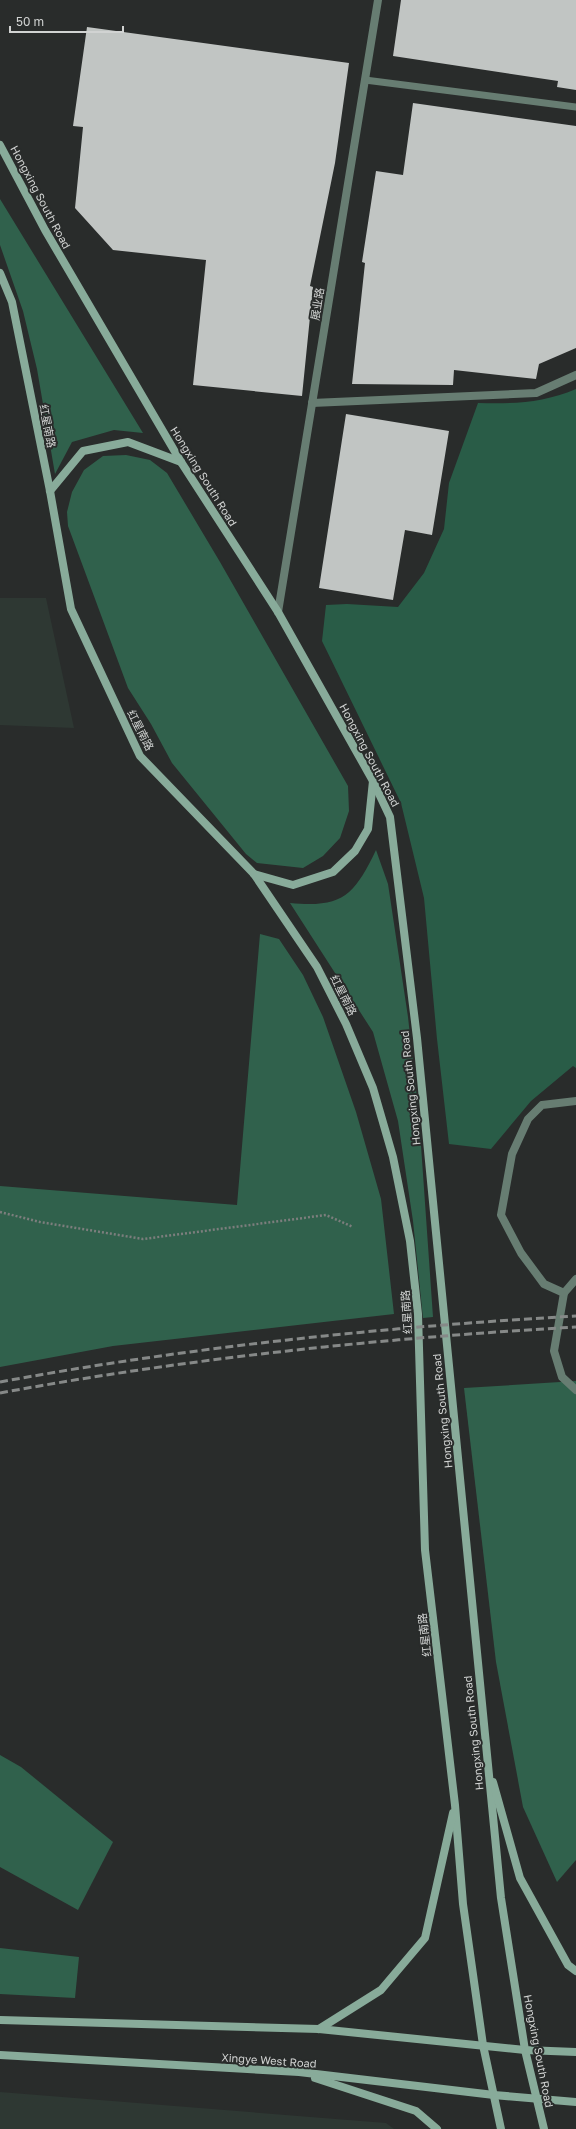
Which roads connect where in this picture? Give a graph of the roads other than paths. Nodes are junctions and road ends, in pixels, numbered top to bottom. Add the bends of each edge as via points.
1 (378, 0) edge
2 (365, 80) junction
3 (576, 107) edge
4 (0, 145) edge
5 (0, 273) edge
6 (576, 375) edge
7 (312, 403) junction
8 (181, 462) junction
9 (50, 491) junction
10 (278, 612) junction
11 (374, 781) junction
12 (254, 874) junction
13 (576, 1101) edge
14 (576, 1280) edge
15 (564, 1293) junction
16 (576, 1390) edge
17 (487, 1759) junction
18 (455, 1805) junction
19 (576, 1971) edge
20 (0, 2020) edge
21 (319, 2029) junction
22 (483, 2045) junction
23 (525, 2050) junction
24 (576, 2052) edge
25 (0, 2055) edge
26 (299, 2072) junction
27 (494, 2095) junction
28 (536, 2099) junction
29 (576, 2102) edge
30 (437, 2129) edge
31 (501, 2129) edge
32 (544, 2129) edge

1 - 2 street, 展业路
2 - 3 lane
2 - 7 street, 展业路
4 - 8 main road, Hongxing South Road via 45,230
5 - 9 main road, 红星南路 via 12,302
6 - 7 street via 536,393
7 - 10 street, 展业路
8 - 9 main road via 128,442 83,451
8 - 10 main road, Hongxing South Road
9 - 12 main road, 红星南路 via 71,609 140,756
10 - 11 main road, Hongxing South Road
11 - 12 main road via 368,829 355,851 333,872 293,885
11 - 17 main road, Hongxing South Road via 390,817 415,1022
12 - 18 main road, 红星南路 via 317,967 346,1024 373,1088 393,1157 410,1241 418,1314 425,1550
13 - 15 street via 542,1106 528,1119 512,1154 501,1216 521,1253 544,1284
14 - 15 street
15 - 16 street via 554,1351 562,1377
17 - 19 main road via 520,1878 568,1965
17 - 23 main road, Hongxing South Road via 501,1898
18 - 21 main road via 425,1938 381,1990
18 - 22 main road, 红星南路 via 463,1904
20 - 21 main road
21 - 22 main road
22 - 23 main road
22 - 27 main road, 红星南路
23 - 24 main road
23 - 28 main road, Hongxing South Road
25 - 26 main road, Xingye West Road
26 - 27 main road, Xingye West Road
26 - 30 main road via 416,2112
27 - 28 main road, Xingye West Road
27 - 31 main road
28 - 29 main road, Xingye West Road
28 - 32 main road, Hongxing South Road

